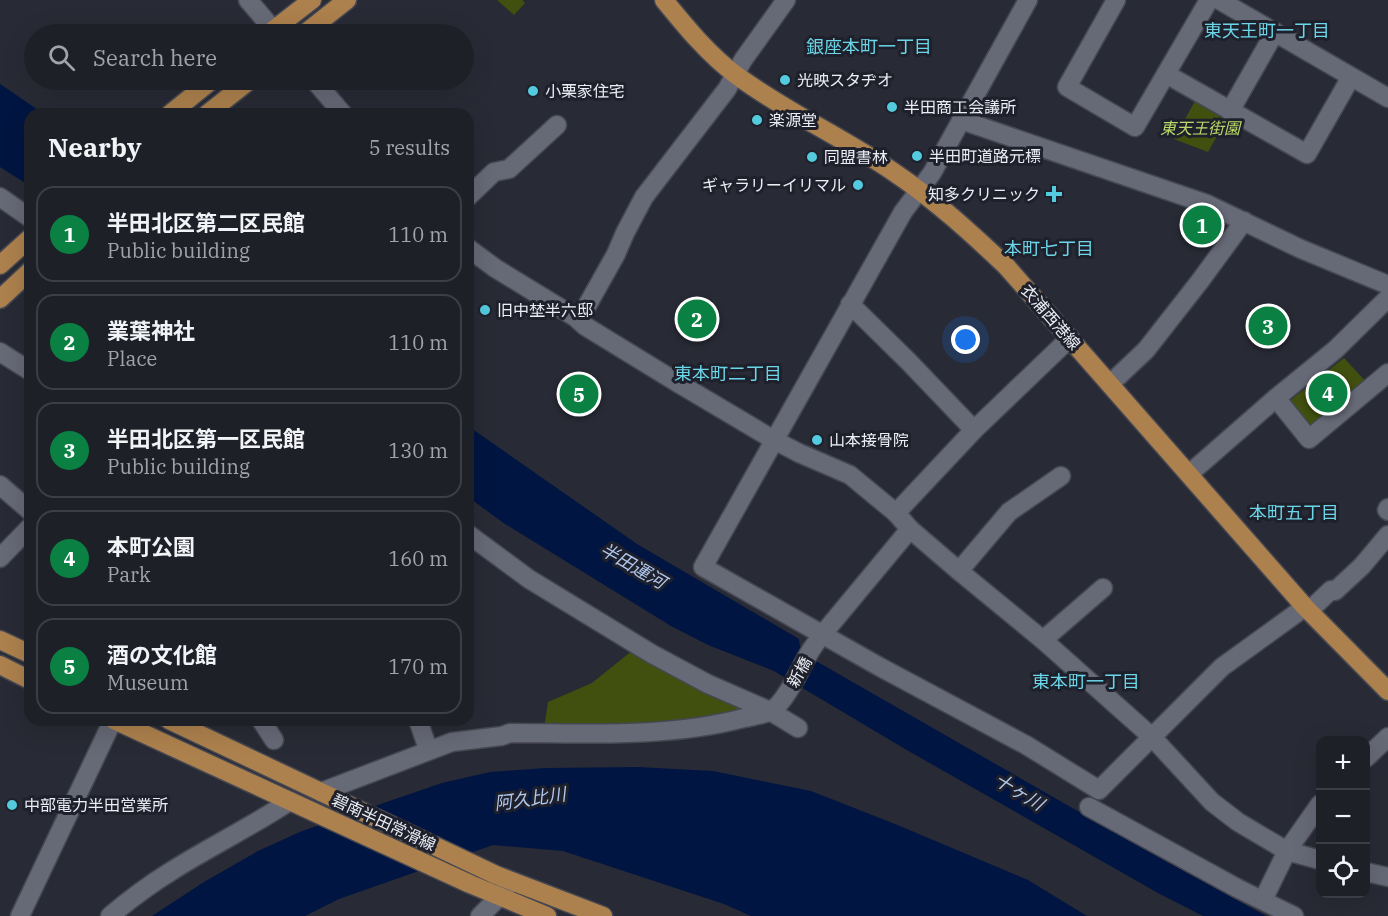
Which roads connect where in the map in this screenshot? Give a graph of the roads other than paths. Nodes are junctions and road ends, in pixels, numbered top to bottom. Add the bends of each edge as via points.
1 (248, 0) edge
2 (312, 0) edge
3 (346, 0) edge
4 (664, 0) edge
5 (786, 0) edge
6 (1028, 0) edge
7 (1116, 0) edge
8 (1209, 0) edge
9 (1219, 0) edge
10 (266, 24) edge
11 (284, 24) edge
12 (316, 24) edge
13 (1275, 32) junction
14 (735, 74) junction
15 (1166, 74) junction
16 (1351, 77) junction
17 (200, 90) edge
18 (237, 90) edge
19 (323, 90) edge
20 (1388, 98) edge
21 (178, 108) edge
22 (215, 108) edge
23 (338, 108) edge
24 (1230, 111) junction
25 (961, 120) junction
26 (556, 124) dead end
27 (919, 190) junction
28 (474, 191) edge
29 (0, 197) edge
30 (24, 214) edge
31 (1244, 221) junction
32 (24, 243) edge
33 (474, 252) edge
34 (0, 265) edge
35 (24, 277) edge
36 (1388, 285) edge
37 (1388, 298) edge
38 (0, 299) edge
39 (850, 304) junction
40 (579, 320) junction
41 (1070, 338) junction
42 (3, 359) edge
43 (24, 368) edge
44 (1384, 381) edge
45 (1110, 384) junction
46 (1276, 398) junction
47 (974, 430) junction
48 (774, 440) junction
49 (1189, 474) junction
50 (1061, 476) dead end
51 (0, 485) edge
52 (24, 507) edge
53 (896, 513) junction
54 (910, 529) junction
55 (24, 533) edge
56 (1388, 535) edge
57 (474, 538) edge
58 (0, 558) edge
59 (959, 571) junction
60 (1103, 588) dead end
61 (1307, 609) junction
62 (0, 640) edge
63 (1043, 640) junction
64 (817, 642) junction
65 (24, 651) edge
66 (0, 665) edge
67 (24, 677) edge
68 (1388, 691) edge
69 (770, 711) junction
70 (111, 726) edge
71 (127, 726) edge
72 (182, 726) edge
73 (265, 726) edge
74 (420, 726) edge
75 (798, 728) dead end
76 (1152, 737) junction
77 (1388, 737) edge
78 (274, 740) dead end
79 (429, 750) junction
80 (1370, 753) edge
81 (321, 792) junction
82 (290, 801) junction
83 (1089, 807) dead end
84 (1316, 810) edge
85 (1287, 850) junction
86 (1316, 859) edge
87 (1370, 873) edge
88 (1388, 877) edge
89 (503, 878) junction
90 (499, 897) junction
91 (1263, 900) junction
92 (20, 916) edge
93 (110, 916) edge
94 (480, 916) edge
95 (547, 916) edge
96 (603, 916) edge
97 (1294, 916) edge

1 - 10 street
2 - 11 main road
3 - 12 main road
4 - 14 main road, 衣浦西港線
5 - 14 street
6 - 25 street
7 - 15 street via 1067,87 1135,127
8 - 15 street
9 - 13 street
13 - 16 street
13 - 24 street
14 - 27 main road, 衣浦西港線
14 - 40 street via 644,197
15 - 24 street
16 - 20 street
16 - 24 street via 1307,154
17 - 21 main road
18 - 22 main road
19 - 23 street
25 - 27 street
25 - 31 street via 1207,204
26 - 28 street via 508,170 494,172
27 - 39 street
27 - 41 main road, 衣浦西港線 via 1006,266
29 - 30 street
31 - 36 street
31 - 45 street via 1146,350
32 - 34 main road
33 - 40 street
35 - 38 main road
37 - 46 street via 1335,350
39 - 47 street
39 - 48 street
40 - 48 street
41 - 45 main road, 衣浦西港線
41 - 47 street
42 - 43 street
44 - 46 street via 1309,439
45 - 49 main road, 衣浦西港線
46 - 49 street
47 - 53 street
48 - 53 street via 850,475
48 - 64 street via 703,567
49 - 61 main road, 衣浦西港線
50 - 59 street via 1009,512
51 - 52 street
53 - 54 street
54 - 59 street
54 - 64 street, 新橋
55 - 58 street
56 - 61 street via 1335,591 1331,590
57 - 69 street via 529,579 652,654
59 - 63 street
60 - 63 street
61 - 68 main road, 衣浦西港線
61 - 76 street via 1222,667
62 - 65 main road
63 - 76 street
64 - 69 street, 新橋 via 786,694
64 - 76 street via 1026,745 1099,790
66 - 67 main road
69 - 75 street
69 - 79 street via 695,728 634,734 510,734 452,742
70 - 92 street
71 - 82 main road, 碧南半田常滑線
72 - 81 main road, 碧南半田常滑線
73 - 78 street
74 - 79 street
76 - 85 street via 1212,802
77 - 80 street
79 - 81 street
81 - 89 main road, 碧南半田常滑線
82 - 90 main road, 碧南半田常滑線
82 - 93 street via 170,871
83 - 91 street
84 - 85 street
85 - 86 street
85 - 91 street
87 - 88 street
89 - 90 street
89 - 96 main road, 碧南半田常滑線
90 - 94 street
90 - 95 main road, 碧南半田常滑線
91 - 97 street

